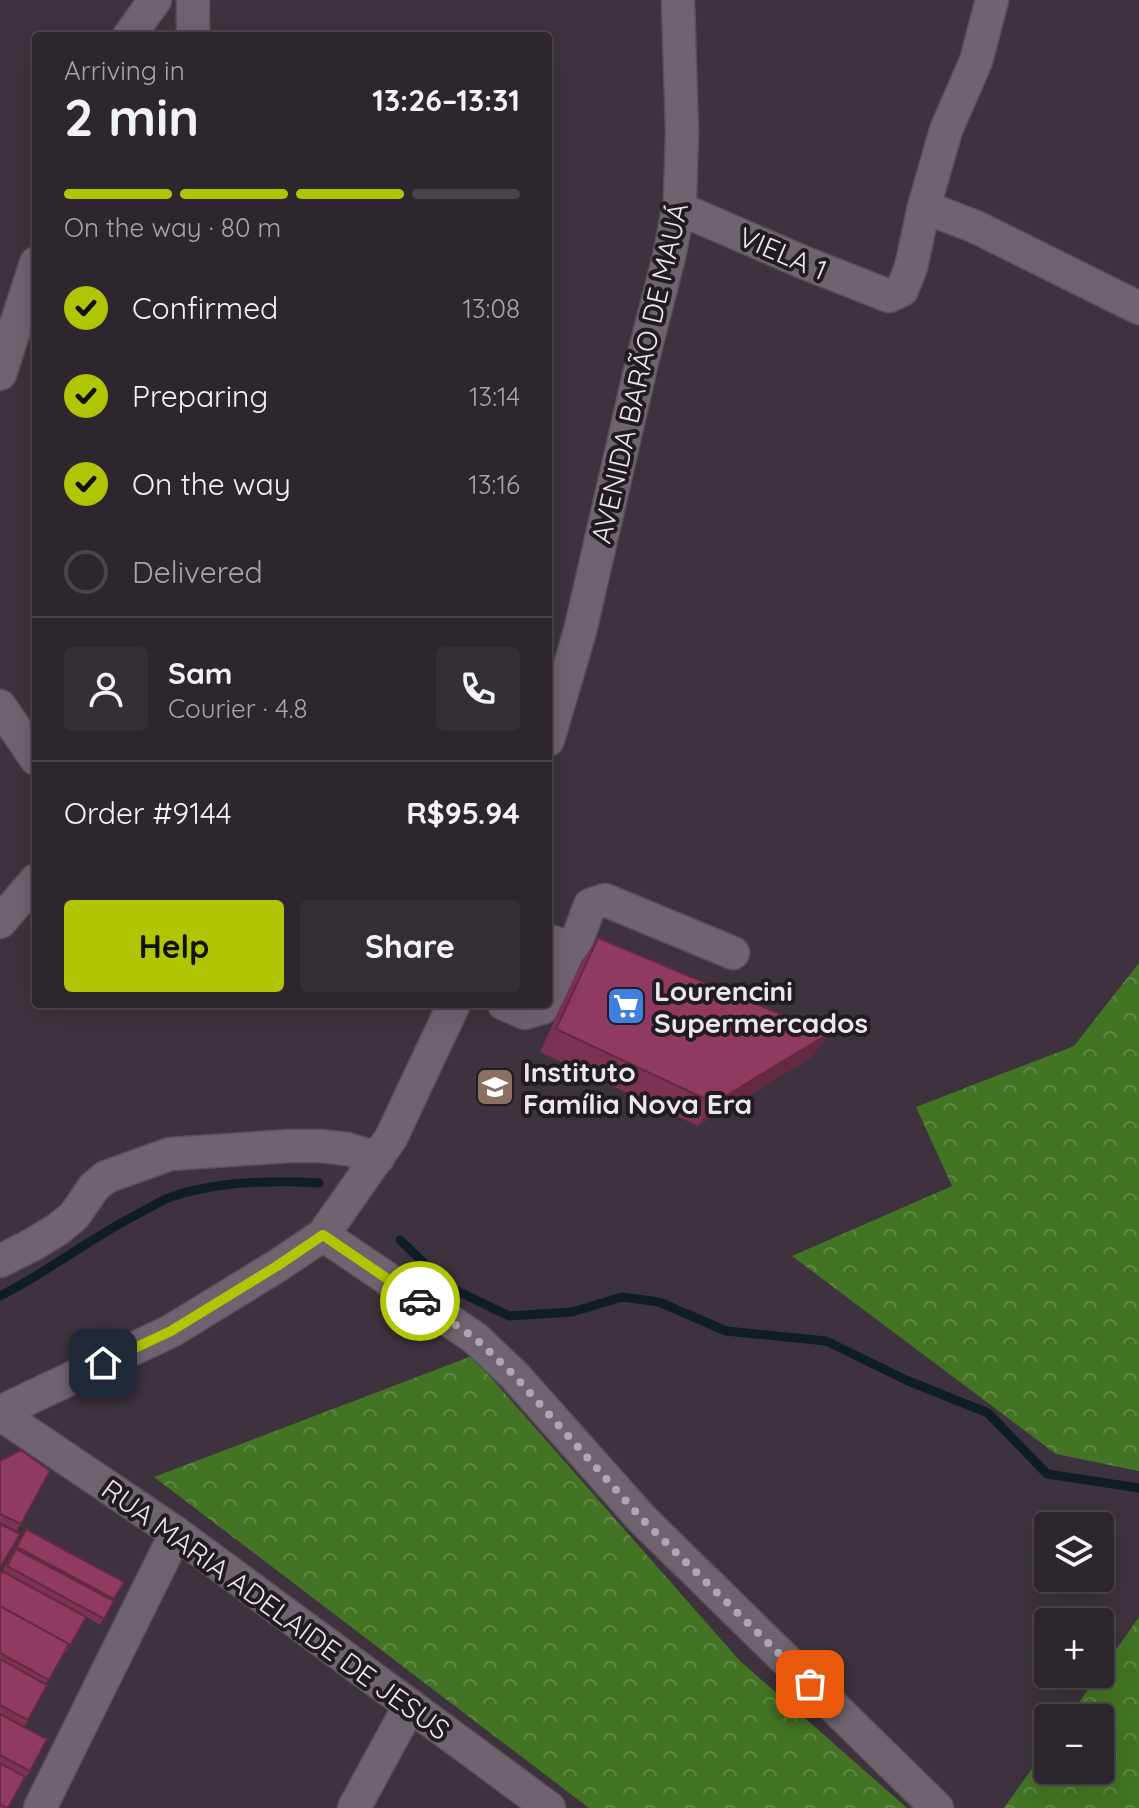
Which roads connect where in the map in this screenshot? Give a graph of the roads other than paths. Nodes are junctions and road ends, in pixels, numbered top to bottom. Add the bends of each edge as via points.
1 (155, 0) edge
2 (193, 0) edge
3 (678, 0) edge
4 (992, 0) edge
5 (132, 32) edge
6 (193, 32) edge
7 (924, 207) junction
8 (678, 208) junction
9 (32, 275) edge
10 (1139, 308) edge
11 (0, 374) edge
12 (0, 706) edge
13 (552, 726) edge
14 (32, 753) edge
15 (32, 885) edge
16 (0, 922) edge
17 (561, 945) edge
18 (733, 953) dead end
19 (552, 980) edge
20 (452, 1008) edge
21 (513, 1008) edge
22 (542, 1008) edge
23 (378, 1158) junction
24 (323, 1235) junction
25 (0, 1261) edge
26 (0, 1413) edge
27 (176, 1533) junction
28 (410, 1705) junction
29 (40, 1808) edge
30 (354, 1808) edge
31 (549, 1808) edge
32 (937, 1808) edge

1 - 5 street
2 - 6 street
3 - 8 street, AVENIDA BARÃO DE MAUÁ
4 - 7 street
7 - 8 street, VIELA 1 via 902,290 889,296
7 - 10 street via 976,227
8 - 13 street, AVENIDA BARÃO DE MAUÁ via 580,631
9 - 11 street
12 - 14 street
15 - 16 street
17 - 18 street via 590,905 605,900
17 - 19 street
20 - 23 street
21 - 22 street via 525,1013
23 - 24 street
23 - 25 street via 321,1146 170,1154 106,1177 58,1229
24 - 26 street via 171,1331
24 - 32 street via 475,1338 642,1519
26 - 27 street, RUA MARIA ADELAIDE DE JESUS
27 - 28 street, RUA MARIA ADELAIDE DE JESUS
27 - 29 street
28 - 30 street
28 - 31 street, RUA MARIA ADELAIDE DE JESUS

